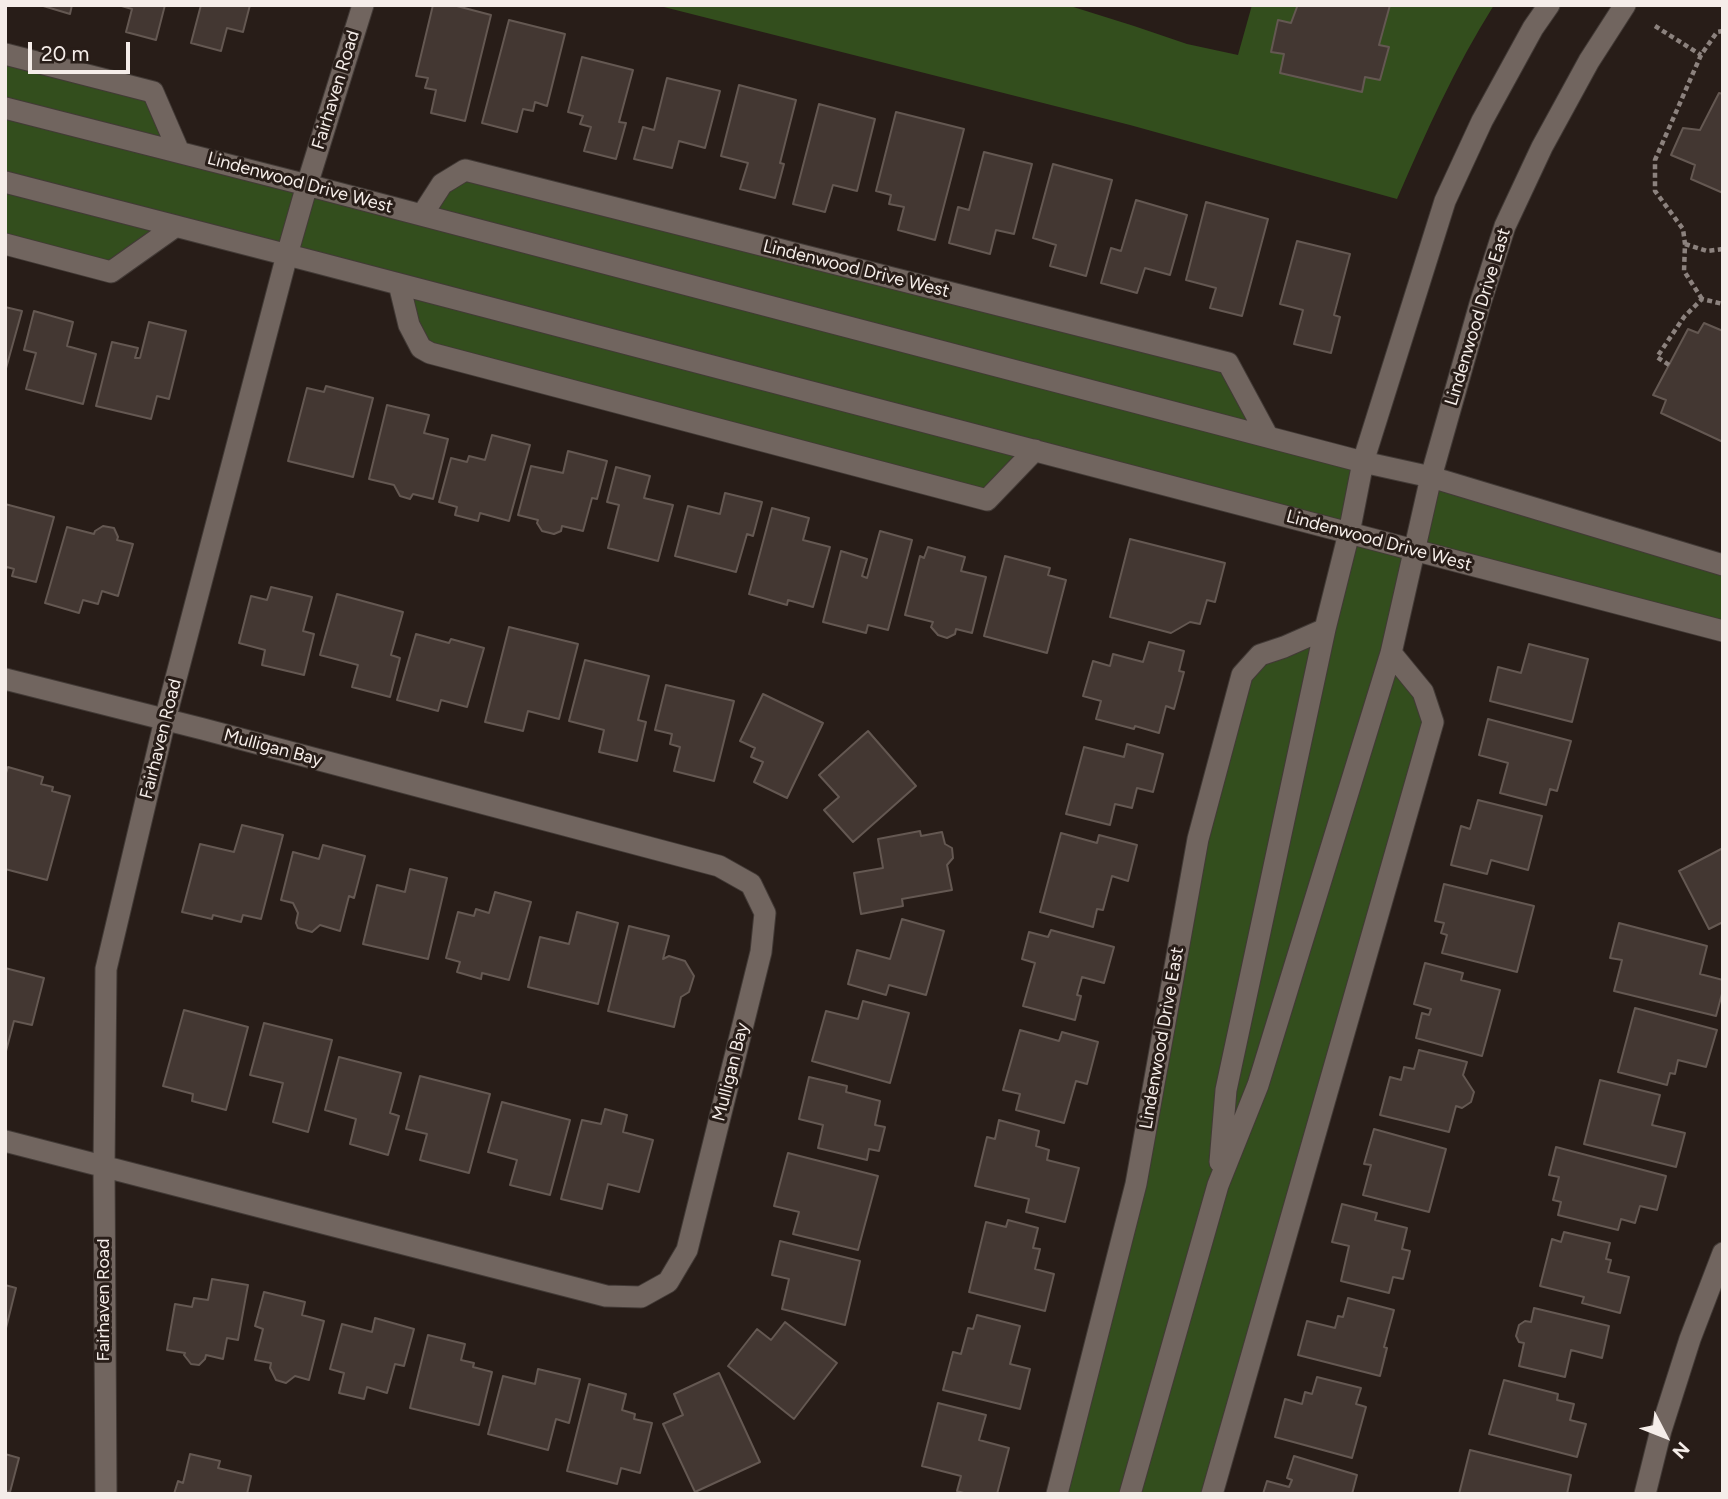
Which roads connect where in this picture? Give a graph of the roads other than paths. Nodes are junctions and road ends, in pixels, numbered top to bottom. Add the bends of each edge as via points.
1 (363, 5) edge
2 (1549, 5) edge
3 (1625, 5) edge
4 (5, 54) edge
5 (5, 108) edge
6 (179, 152) junction
7 (5, 182) edge
8 (307, 185) junction
9 (422, 215) junction
10 (176, 226) junction
11 (5, 244) edge
12 (287, 255) junction
13 (399, 284) junction
14 (1268, 437) junction
15 (1035, 450) junction
16 (1363, 462) junction
17 (1431, 477) junction
18 (1349, 533) junction
19 (1413, 550) junction
20 (1723, 565) edge
21 (1325, 629) junction
22 (1723, 631) edge
23 (1391, 653) junction
24 (5, 679) edge
25 (165, 720) junction
26 (5, 1141) edge
27 (104, 1167) junction
28 (1218, 1185) junction
29 (1723, 1253) edge
30 (106, 1494) edge
31 (1057, 1494) edge
32 (1130, 1494) edge
33 (1212, 1494) edge
34 (1645, 1494) edge

1 - 8 street, Fairhaven Road
2 - 16 street, Lindenwood Drive East via 1482,121 1445,201
3 - 17 street, Lindenwood Drive East via 1548,134 1505,226
4 - 6 street via 153,92
5 - 6 street, Lindenwood Drive West
6 - 8 street, Lindenwood Drive West
7 - 10 street, Lindenwood Drive West
8 - 9 street, Lindenwood Drive West
8 - 12 street, Fairhaven Road
9 - 14 street, Lindenwood Drive West
9 - 14 street, Lindenwood Drive West via 442,184 465,170 1228,363
10 - 11 street via 111,272
10 - 12 street, Lindenwood Drive West
12 - 13 street, Lindenwood Drive West
12 - 25 street, Fairhaven Road
13 - 15 street, Lindenwood Drive West
13 - 15 street via 409,325 421,348 430,354 987,500
14 - 16 street, Lindenwood Drive West
15 - 18 street, Lindenwood Drive West
16 - 17 street, Lindenwood Drive West
16 - 18 street, Lindenwood Drive East
17 - 19 street, Lindenwood Drive East
17 - 20 street, Lindenwood Drive West
18 - 19 street, Lindenwood Drive West
18 - 21 street, Lindenwood Drive East
19 - 22 street, Lindenwood Drive West
19 - 23 street, Lindenwood Drive East
21 - 28 street, Lindenwood Drive East via 1226,1090
21 - 31 street, Lindenwood Drive East via 1260,655 1242,675 1198,839 1136,1185
23 - 28 street, Lindenwood Drive East via 1258,1085
23 - 33 street via 1423,692 1433,722
24 - 25 street, Mulligan Bay
25 - 27 street, Fairhaven Road via 107,969
25 - 27 street, Mulligan Bay via 719,866 751,884 765,913 761,952 687,1250 668,1282 641,1297 607,1296
26 - 27 street, Mulligan Bay
27 - 30 street, Fairhaven Road
28 - 32 street, Lindenwood Drive East
29 - 34 street via 1690,1339

